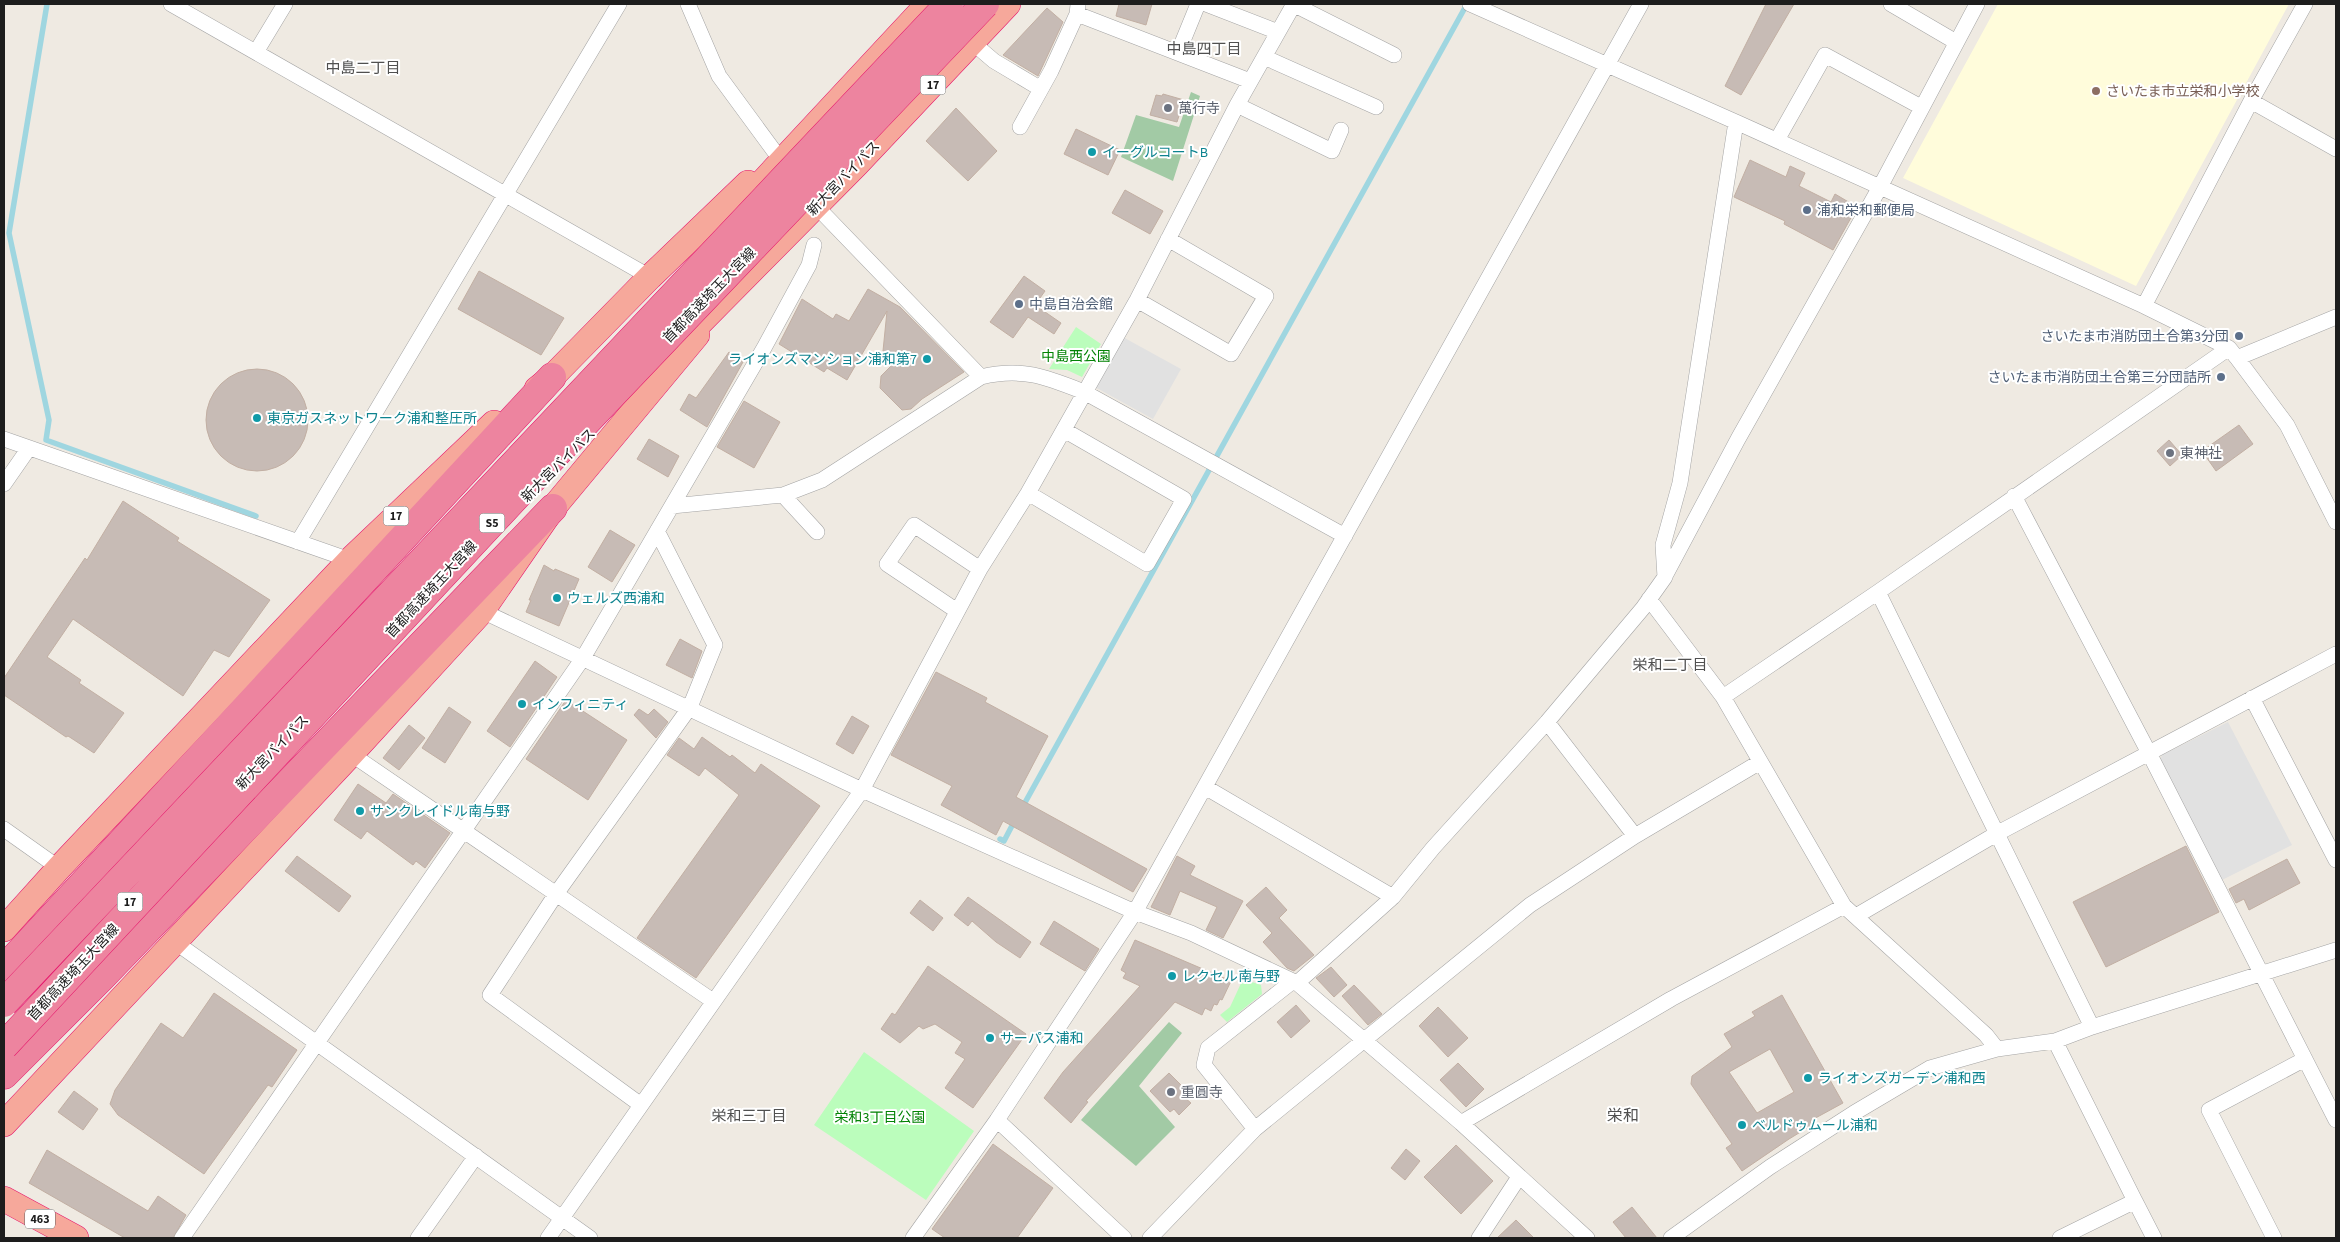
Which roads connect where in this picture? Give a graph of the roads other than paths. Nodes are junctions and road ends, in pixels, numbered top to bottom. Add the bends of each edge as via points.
1 (171, 4) edge
2 (284, 4) edge
3 (619, 4) edge
4 (688, 4) edge
5 (928, 4) edge
6 (949, 4) edge
7 (986, 4) edge
8 (1008, 4) edge
9 (1198, 4) edge
10 (1206, 4) edge
11 (1294, 4) edge
12 (1470, 4) edge
13 (1641, 4) edge
14 (1891, 4) edge
15 (1977, 4) edge
16 (2305, 4) edge
17 (1078, 9) edge
18 (1278, 32) junction
19 (1956, 42) junction
20 (973, 43) junction
21 (256, 52) junction
22 (1178, 53) junction
23 (1394, 55) dead end
24 (1264, 57) junction
25 (1607, 65) junction
26 (1250, 81) junction
27 (1041, 89) junction
28 (2252, 101) junction
29 (1237, 105) junction
30 (1376, 107) dead end
31 (1921, 107) junction
32 (1736, 122) junction
33 (812, 127) junction
34 (1020, 127) dead end
35 (1341, 130) dead end
36 (1777, 140) junction
37 (2336, 149) edge
38 (777, 155) junction
39 (1880, 187) junction
40 (506, 194) junction
41 (816, 206) junction
42 (1168, 239) junction
43 (814, 245) dead end
44 (650, 276) junction
45 (747, 276) junction
46 (1137, 300) junction
47 (2144, 306) junction
48 (2336, 318) edge
49 (2233, 353) junction
50 (552, 377) junction
51 (981, 377) junction
52 (1084, 392) junction
53 (1064, 430) junction
54 (4, 439) edge
55 (29, 448) junction
56 (4, 484) edge
57 (1028, 493) junction
58 (782, 495) junction
59 (2014, 496) junction
60 (672, 506) junction
61 (553, 508) junction
62 (2336, 522) edge
63 (657, 531) junction
64 (817, 532) dead end
65 (1345, 536) junction
66 (298, 542) junction
67 (350, 560) junction
68 (980, 569) junction
69 (1665, 577) junction
70 (1878, 592) junction
71 (1649, 599) junction
72 (482, 611) junction
73 (957, 611) junction
74 (2336, 654) edge
75 (583, 658) junction
76 (1723, 697) junction
77 (2252, 698) junction
78 (690, 707) junction
79 (1547, 722) junction
80 (2149, 753) junction
81 (351, 754) junction
82 (1760, 762) junction
83 (1205, 787) junction
84 (862, 790) junction
85 (4, 829) edge
86 (464, 831) junction
87 (1998, 833) junction
88 (1635, 836) junction
89 (2336, 860) edge
90 (59, 868) junction
91 (556, 894) junction
92 (1393, 896) junction
93 (1844, 906) junction
94 (1135, 912) junction
95 (1856, 916) junction
96 (4, 929) edge
97 (174, 942) junction
98 (2336, 950) edge
99 (4, 969) edge
100 (2262, 973) junction
101 (1295, 982) junction
102 (713, 1001) junction
103 (4, 1003) edge
104 (4, 1011) edge
105 (2092, 1027) junction
106 (4, 1035) edge
107 (1364, 1039) junction
108 (2055, 1041) junction
109 (318, 1044) junction
110 (4, 1046) edge
111 (1997, 1049) junction
112 (2305, 1059) junction
113 (4, 1075) edge
114 (2330, 1092) edge
115 (641, 1105) junction
116 (997, 1120) junction
117 (2336, 1120) edge
118 (1461, 1123) junction
119 (4, 1124) edge
120 (1255, 1130) junction
121 (476, 1156) junction
122 (1519, 1177) junction
123 (4, 1199) edge
124 (2135, 1201) junction
125 (562, 1218) junction
126 (76, 1238) edge
127 (182, 1238) edge
128 (418, 1238) edge
129 (548, 1238) edge
130 (590, 1238) edge
131 (913, 1238) edge
132 (1124, 1238) edge
133 (1150, 1238) edge
134 (1479, 1238) edge
135 (1587, 1238) edge
136 (1670, 1238) edge
137 (2060, 1238) edge
138 (2154, 1238) edge
139 (2274, 1238) edge

1 - 21 street
2 - 21 street
3 - 40 street
4 - 38 street via 719,76
5 - 33 highway, 新大宮バイパス / 17
6 - 103 highway, 首都高速埼玉大宮線 / S5, bridge
7 - 110 highway, 首都高速埼玉大宮線 / S5, bridge via 555,455
8 - 20 highway, 新大宮バイパス / 17
9 - 22 street
10 - 18 street
11 - 18 street
11 - 23 street
12 - 25 street
13 - 25 street
14 - 19 street
15 - 19 street
16 - 28 street
17 - 22 street
17 - 27 street
18 - 24 street
19 - 31 street
20 - 27 street via 994,61
20 - 41 highway, 新大宮バイパス / 17
21 - 40 street
22 - 26 street
24 - 26 street
24 - 30 street
25 - 32 street
25 - 65 street
26 - 29 street
27 - 34 street
28 - 37 street
28 - 47 street
29 - 35 street via 1332,151
29 - 42 street
31 - 36 street via 1825,55
31 - 39 street
32 - 36 street
32 - 69 street via 1680,483 1664,545
33 - 38 highway, 17
33 - 104 highway, 新大宮バイパス / 17 via 242,756
36 - 39 street
38 - 44 highway, 17
39 - 47 street
39 - 69 street
40 - 44 street
40 - 66 street
41 - 45 highway, 新大宮バイパス / 17
41 - 51 street
42 - 46 street
42 - 46 street via 1266,296 1231,354
43 - 60 street via 809,265 764,348
44 - 50 highway, 17
45 - 61 highway, 17
45 - 106 highway, 新大宮バイパス / 17 via 256,768
46 - 52 street
47 - 49 street
48 - 49 street
49 - 59 street
49 - 62 street via 2287,425
50 - 67 highway, 17 via 486,430
50 - 99 highway
51 - 52 street via 1003,372 1042,375
51 - 58 street via 822,480
52 - 53 street
52 - 65 street
53 - 57 street
53 - 57 street via 1184,499 1147,564
54 - 55 street
55 - 56 street
55 - 66 street
57 - 68 street
58 - 60 street
58 - 64 street
59 - 70 street
59 - 80 street
60 - 63 street
61 - 72 highway, 17
61 - 113 highway
63 - 75 street
63 - 78 street via 715,645
65 - 83 street
66 - 67 street
67 - 90 highway, 17
68 - 73 street
68 - 73 street via 914,525 887,564
69 - 71 street
70 - 76 street
70 - 87 street
71 - 76 street
71 - 79 street
72 - 75 street
72 - 81 highway, 17
73 - 84 street
74 - 77 street
75 - 78 street
75 - 86 street
76 - 82 street
77 - 80 street
77 - 89 street
78 - 84 street
78 - 91 street
79 - 88 street
79 - 92 street
80 - 87 street
80 - 100 street
81 - 86 street
81 - 97 highway, 17
82 - 88 street
82 - 93 street
83 - 92 street
83 - 94 street
84 - 94 street
84 - 102 street
85 - 90 street
86 - 91 street
86 - 109 street
87 - 95 street
87 - 105 street
88 - 107 street via 1530,905
90 - 96 highway, 17
91 - 102 street
91 - 115 street via 490,995
92 - 101 street
93 - 95 street
93 - 118 street via 1671,999
94 - 101 street via 1192,933
94 - 116 street
95 - 111 street via 1986,1035
97 - 109 street
97 - 119 highway, 17
98 - 100 street
100 - 105 street
100 - 112 street
101 - 107 street
101 - 120 street via 1208,1048 1204,1066
102 - 115 street
105 - 108 street
107 - 118 street
107 - 120 street
108 - 111 street
108 - 124 street
109 - 121 street
109 - 127 street
111 - 136 street via 1930,1068 1770,1166
112 - 114 street
112 - 139 street via 2209,1110
114 - 117 street
115 - 125 street
116 - 131 street
116 - 132 street
118 - 122 street
120 - 133 street
121 - 125 street
121 - 128 street
122 - 134 street
122 - 135 street
123 - 126 highway, 463
124 - 137 street
124 - 138 street
125 - 129 street
125 - 130 street

